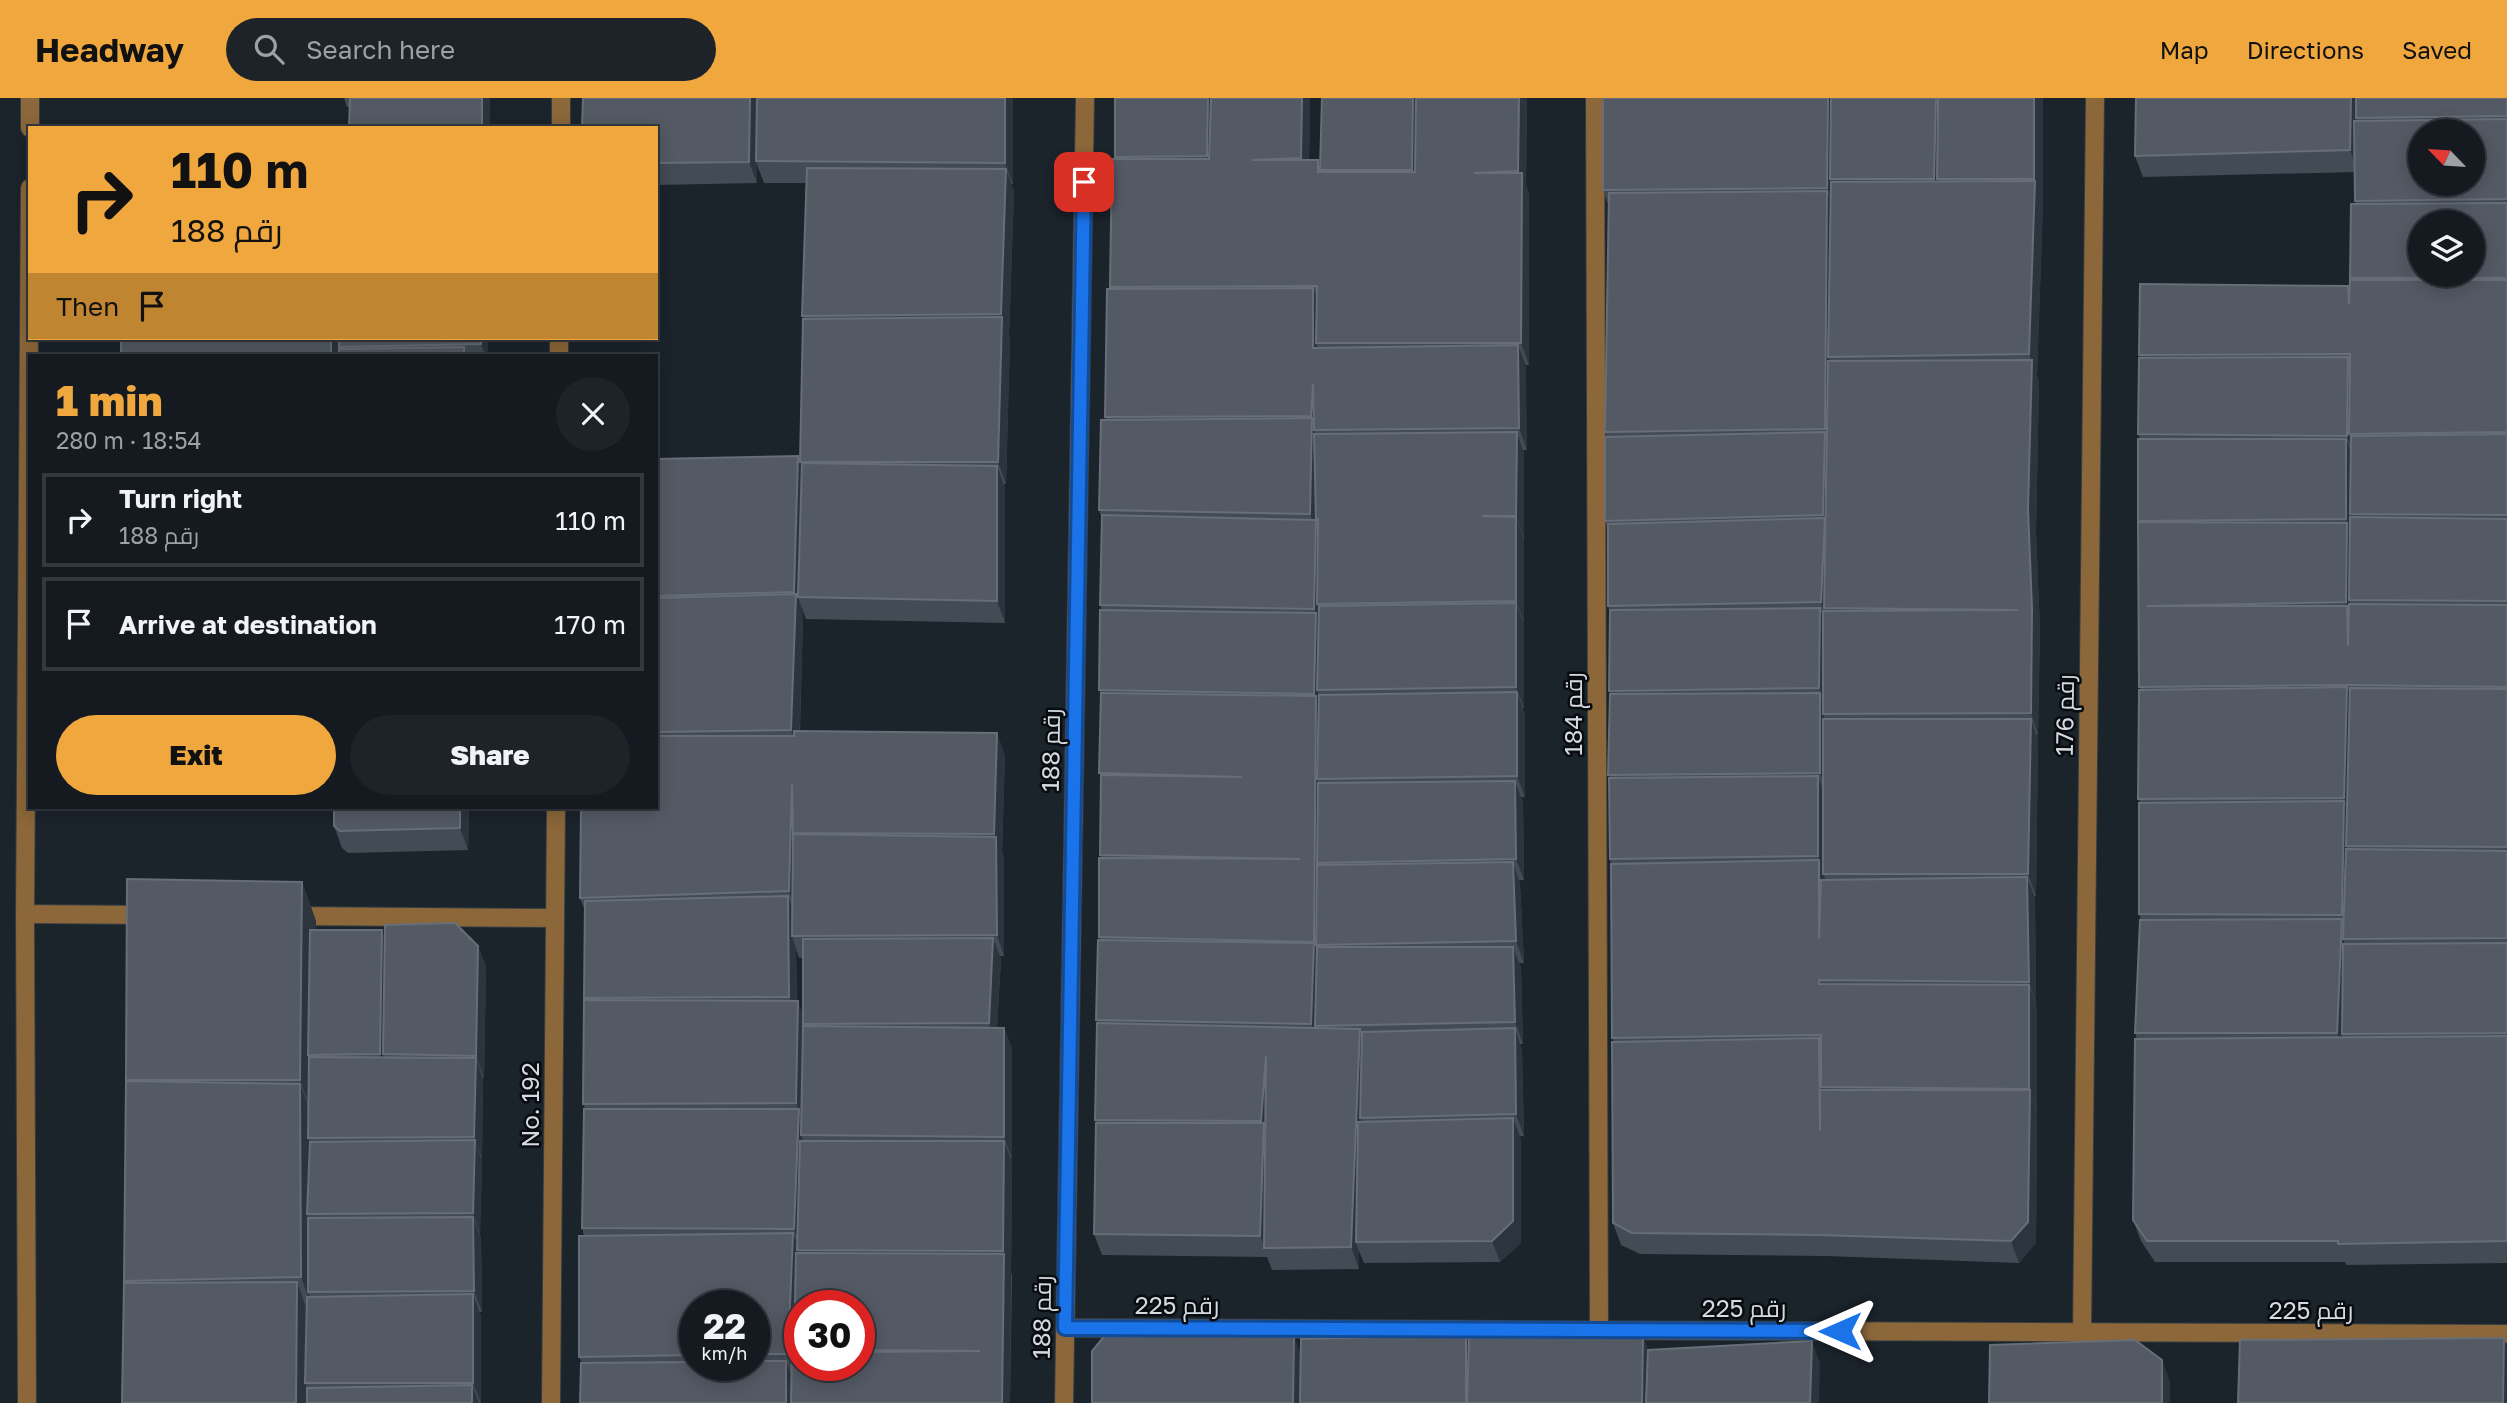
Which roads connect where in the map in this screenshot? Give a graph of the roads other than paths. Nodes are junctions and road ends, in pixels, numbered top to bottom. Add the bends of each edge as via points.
1 (30, 98) edge
2 (561, 98) edge
3 (1085, 98) edge
4 (1595, 98) edge
5 (2095, 98) edge
6 (30, 126) edge
7 (561, 126) edge
8 (28, 478) edge
9 (555, 809) edge
10 (25, 914) junction
11 (165, 915) edge
12 (276, 916) edge
13 (555, 918) junction
14 (1065, 1328) junction
15 (1599, 1331) junction
16 (2082, 1332) junction
17 (2507, 1334) edge
18 (27, 1403) edge
19 (551, 1403) edge
20 (1064, 1403) edge

1 - 6 street
2 - 7 street
3 - 14 street, رقم 188
4 - 15 street, رقم 184
5 - 16 street, رقم 176
8 - 10 street
9 - 13 street, No. 192
10 - 11 street
10 - 18 street
12 - 13 street
13 - 19 street, No. 192
14 - 15 street, رقم 225
14 - 20 street, رقم 188
15 - 16 street, رقم 225
16 - 17 street, رقم 225

